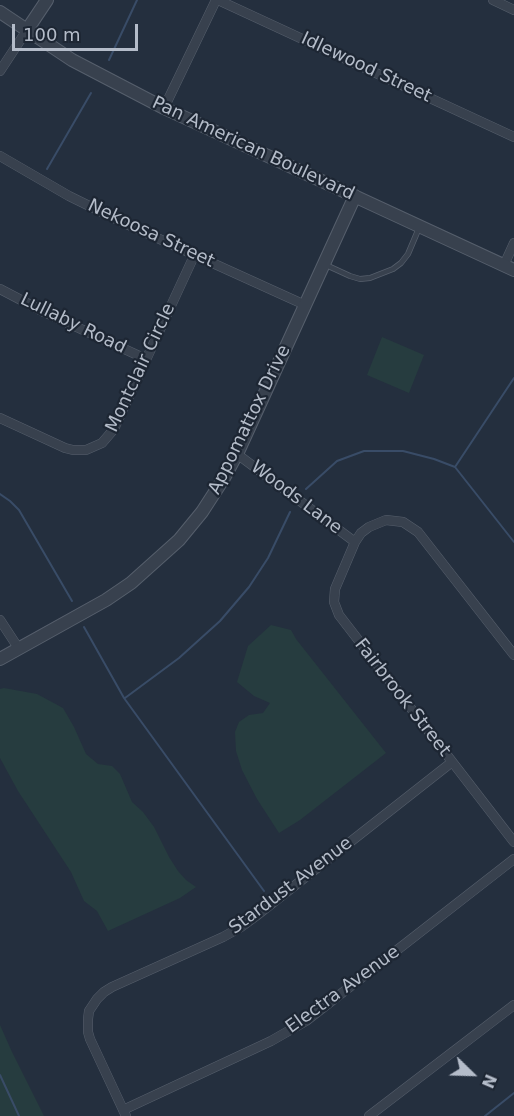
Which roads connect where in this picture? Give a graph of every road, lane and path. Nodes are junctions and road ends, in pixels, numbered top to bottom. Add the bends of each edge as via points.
1 (47, 0) edge
2 (217, 0) edge
3 (493, 0) edge
4 (514, 10) edge
5 (0, 12) edge
6 (27, 30) junction
7 (0, 71) edge
8 (164, 108) junction
9 (514, 137) edge
10 (0, 156) edge
11 (356, 196) junction
12 (420, 226) junction
13 (514, 243) edge
14 (194, 256) junction
15 (324, 264) junction
16 (509, 268) edge
17 (0, 288) edge
18 (305, 305) junction
19 (146, 359) junction
20 (0, 418) edge
21 (237, 454) junction
22 (355, 542) junction
23 (0, 620) edge
24 (19, 649) junction
25 (514, 655) edge
26 (0, 659) edge
27 (452, 762) junction
28 (514, 842) edge
29 (514, 859) edge
30 (514, 1005) edge
31 (124, 1113) edge
32 (369, 1116) edge

1 - 6 street
2 - 8 street
2 - 9 street, Idlewood Street
3 - 4 street
5 - 6 street, Pan American Boulevard
6 - 7 street
6 - 8 street, Pan American Boulevard via 80,64
8 - 11 street, Pan American Boulevard
10 - 14 street, Nekoosa Street via 69,195
11 - 12 street, Pan American Boulevard
11 - 15 street, Appomattox Drive
12 - 15 lane via 401,263 370,279 350,276
12 - 16 street, Pan American Boulevard
13 - 16 street
14 - 18 street, Nekoosa Street
14 - 19 street, Montclair Circle
15 - 18 street, Appomattox Drive
17 - 19 street, Lullaby Road
18 - 21 street, Appomattox Drive
19 - 20 street, Montclair Circle via 114,429 93,448 65,448
21 - 22 street, Woods Lane
21 - 24 street, Appomattox Drive via 202,513 153,565 106,600
22 - 25 street via 369,527 386,520 418,532
22 - 27 street, Fairbrook Street via 335,589 339,615
23 - 24 street
24 - 26 street, Appomattox Drive
27 - 28 street, Fairbrook Street
27 - 31 street, Stardust Avenue via 256,916 223,937 112,987 97,999 87,1025 90,1040
29 - 31 street, Electra Avenue via 306,1021
30 - 32 street

